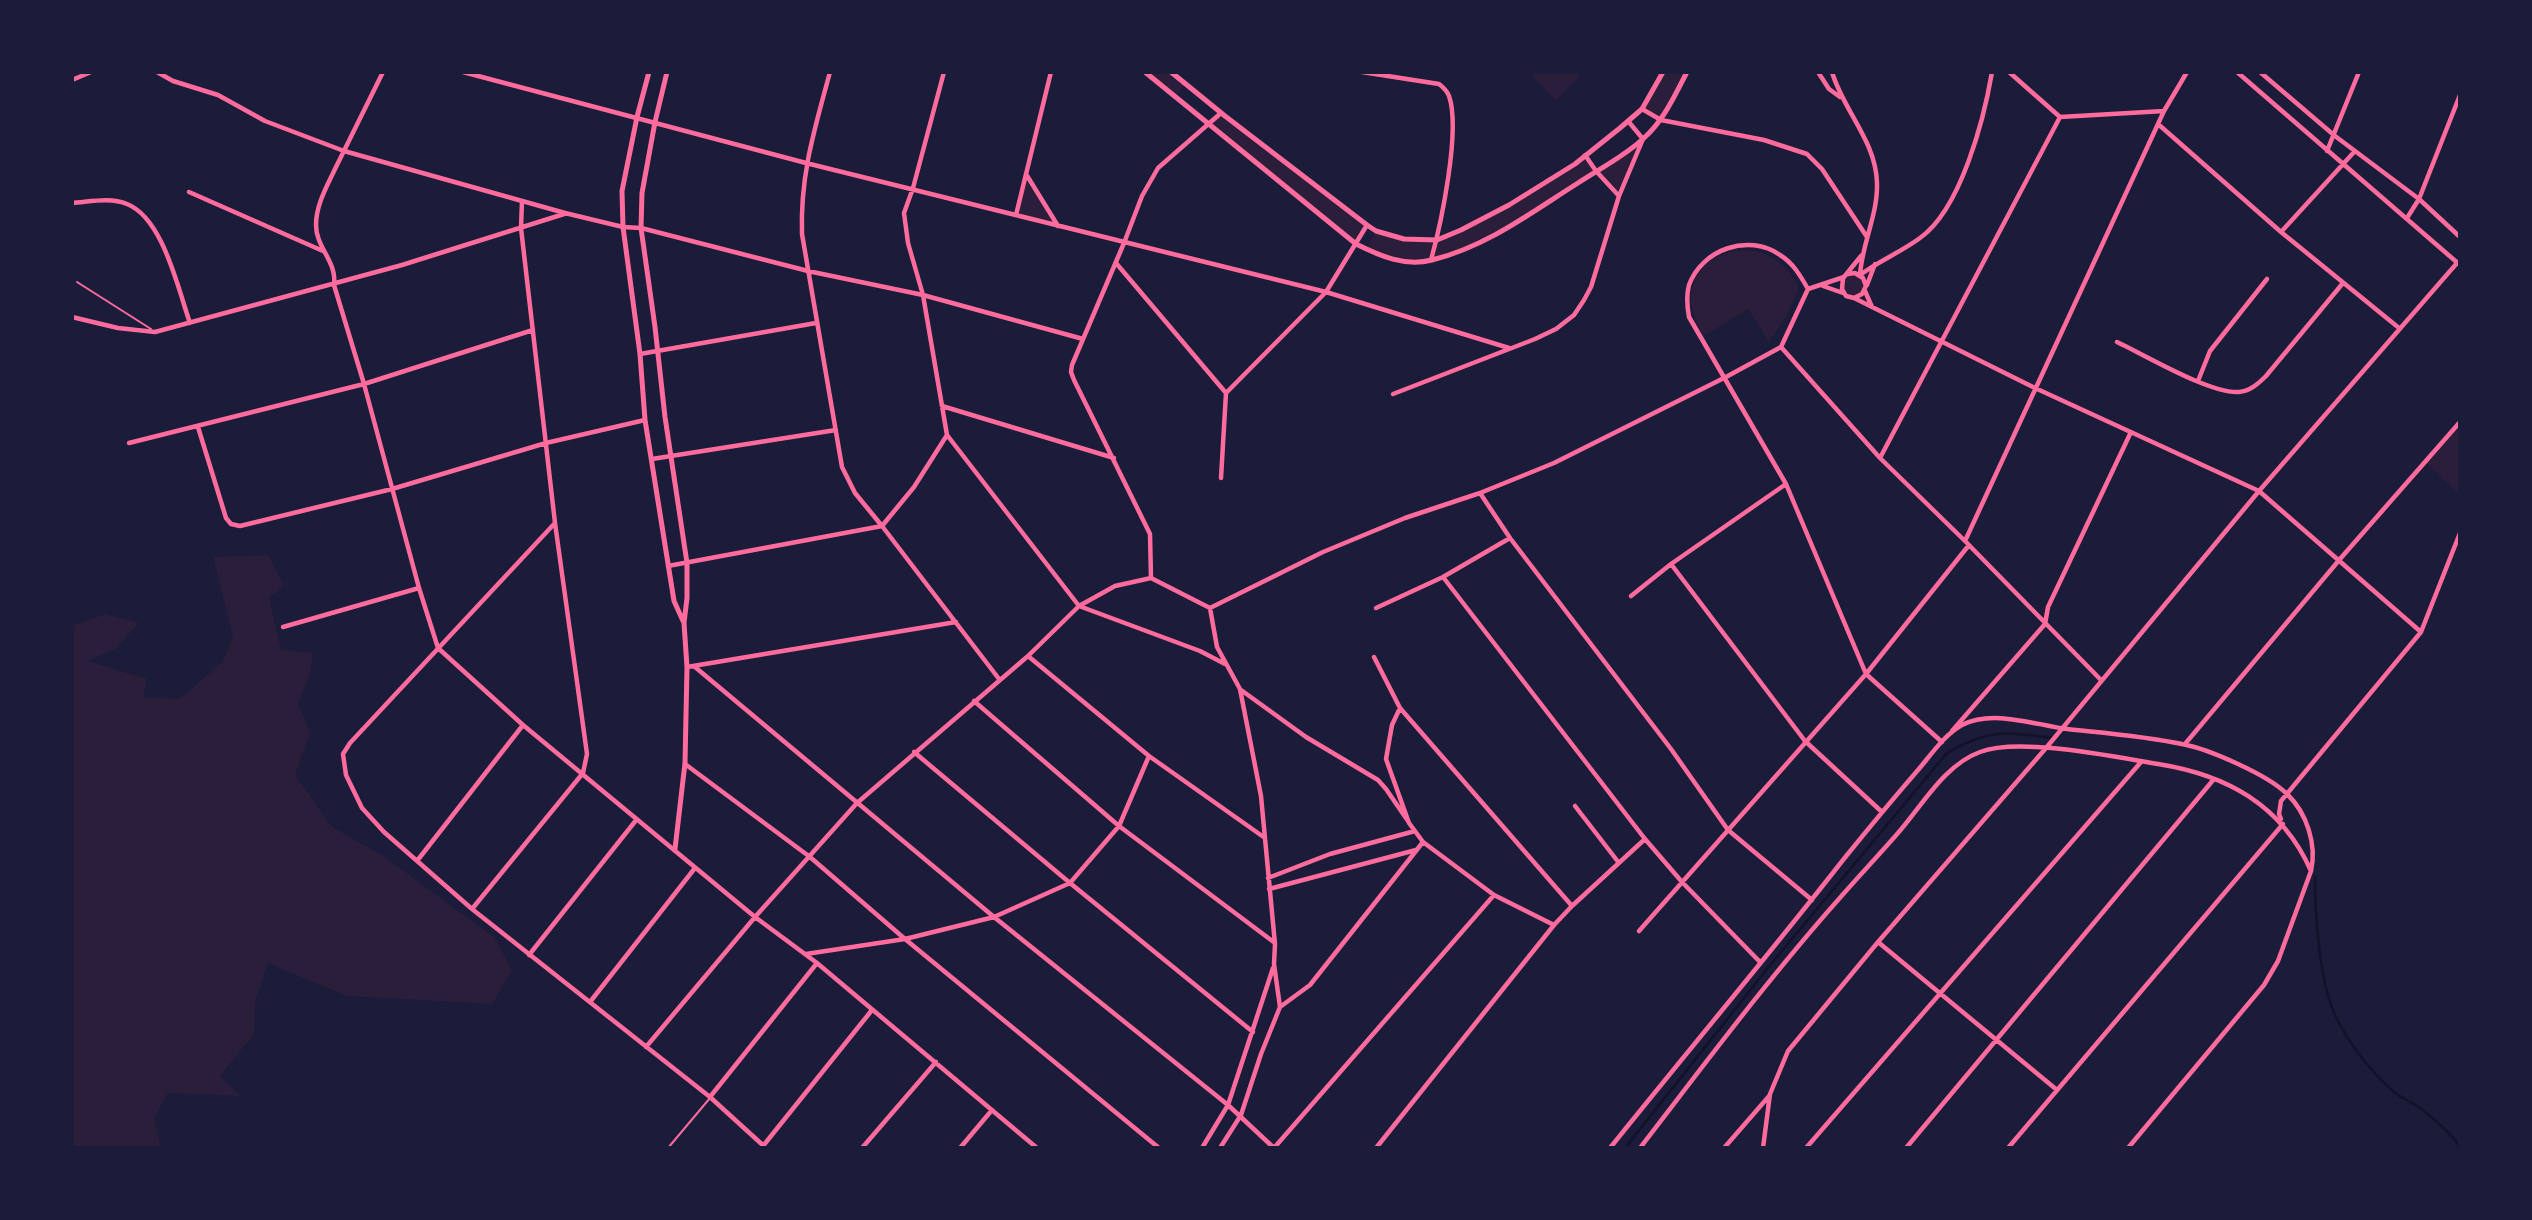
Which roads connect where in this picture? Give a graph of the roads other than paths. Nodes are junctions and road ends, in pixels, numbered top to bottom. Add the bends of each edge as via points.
1 (91, 72) edge
2 (158, 72) edge
3 (383, 72) edge
4 (463, 72) edge
5 (649, 72) edge
6 (667, 72) edge
7 (830, 72) edge
8 (944, 72) edge
9 (1051, 72) edge
10 (1145, 72) edge
11 (1171, 72) edge
12 (1362, 72) edge
13 (1663, 72) edge
14 (1687, 72) edge
15 (1818, 72) edge
16 (1832, 72) edge
17 (1992, 72) edge
18 (2010, 72) edge
19 (2187, 72) edge
20 (2237, 72) edge
21 (2260, 72) edge
22 (2359, 72) edge
23 (1401, 74) edge
24 (72, 80) edge
25 (2460, 95) edge
26 (1843, 100) junction
27 (1643, 108) junction
28 (2164, 111) junction
29 (1221, 113) junction
30 (637, 117) junction
31 (2060, 117) junction
32 (1661, 120) junction
33 (1628, 121) junction
34 (655, 122) junction
35 (1210, 124) junction
36 (2158, 124) junction
37 (2335, 136) junction
38 (1643, 139) junction
39 (344, 151) junction
40 (2328, 151) junction
41 (2355, 151) junction
42 (1585, 155) junction
43 (806, 163) junction
44 (2343, 165) junction
45 (1596, 171) junction
46 (1026, 173) junction
47 (913, 188) junction
48 (190, 192) dead end
49 (1619, 196) junction
50 (2419, 199) junction
51 (522, 201) junction
52 (72, 203) edge
53 (565, 213) junction
54 (1016, 215) junction
55 (2407, 218) junction
56 (1367, 225) junction
57 (623, 227) junction
58 (1059, 227) junction
59 (521, 228) junction
60 (641, 228) junction
61 (2281, 232) junction
62 (1867, 237) junction
63 (2460, 237) edge
64 (1437, 240) junction
65 (1125, 243) junction
66 (1356, 244) junction
67 (323, 252) junction
68 (1861, 256) junction
69 (1431, 260) junction
70 (1116, 263) junction
71 (1876, 264) junction
72 (2458, 264) edge
73 (808, 271) junction
74 (1860, 275) junction
75 (1846, 276) junction
76 (2267, 279) dead end
77 (78, 282) dead end
78 (2343, 283) junction
79 (334, 285) junction
80 (1822, 286) junction
81 (1866, 288) junction
82 (1808, 289) junction
83 (1326, 292) junction
84 (1843, 293) junction
85 (922, 295) junction
86 (1854, 298) junction
87 (1872, 308) junction
88 (72, 317) edge
89 (190, 323) junction
90 (816, 323) junction
91 (2399, 328) junction
92 (533, 330) junction
93 (155, 332) junction
94 (1083, 339) junction
95 (1941, 342) junction
96 (2117, 342) dead end
97 (1781, 347) junction
98 (1509, 348) junction
99 (658, 350) junction
100 (640, 354) junction
101 (1726, 377) junction
102 (2198, 381) junction
103 (364, 384) junction
104 (2035, 388) junction
105 (1226, 393) junction
106 (1393, 394) dead end
107 (942, 405) junction
108 (645, 420) junction
109 (2460, 422) edge
110 (198, 427) junction
111 (836, 430) junction
112 (2131, 432) junction
113 (947, 435) junction
114 (130, 443) dead end
115 (546, 443) junction
116 (671, 458) junction
117 (1880, 458) junction
118 (652, 459) junction
119 (1115, 459) junction
120 (1221, 478) dead end
121 (1786, 484) junction
122 (392, 489) junction
123 (2259, 491) junction
124 (1480, 494) junction
125 (555, 523) junction
126 (882, 526) junction
127 (2460, 533) edge
128 (1510, 538) junction
129 (1967, 543) junction
130 (2340, 559) junction
131 (687, 563) junction
132 (1671, 564) junction
133 (668, 566) junction
134 (1443, 577) junction
135 (1151, 578) junction
136 (419, 588) junction
137 (1631, 596) dead end
138 (1079, 606) junction
139 (1210, 608) junction
140 (1376, 608) dead end
141 (956, 622) junction
142 (684, 623) junction
143 (2045, 624) junction
144 (283, 627) dead end
145 (2421, 632) junction
146 (438, 648) junction
147 (1028, 656) junction
148 (1374, 657) dead end
149 (1225, 664) junction
150 (687, 667) junction
151 (695, 667) junction
152 (1866, 674) junction
153 (999, 679) junction
154 (2101, 680) junction
155 (1240, 689) junction
156 (974, 701) junction
157 (1400, 708) junction
158 (523, 725) junction
159 (2062, 728) junction
160 (1805, 741) junction
161 (1942, 742) junction
162 (2185, 744) junction
163 (2046, 748) junction
164 (914, 752) junction
165 (1149, 756) junction
166 (2142, 761) junction
167 (685, 763) junction
168 (583, 773) junction
169 (2214, 779) junction
170 (2287, 794) junction
171 (857, 803) junction
172 (1575, 806) dead end
173 (1882, 812) junction
174 (637, 819) junction
175 (1409, 824) junction
176 (2283, 824) junction
177 (1119, 826) junction
178 (1728, 830) junction
179 (1415, 831) junction
180 (1645, 838) junction
181 (1266, 839) junction
182 (1423, 842) junction
183 (675, 849) junction
184 (1416, 850) junction
185 (810, 857) junction
186 (417, 861) junction
187 (1619, 863) junction
188 (695, 868) junction
189 (2311, 871) junction
190 (1268, 878) junction
191 (1682, 882) junction
192 (1070, 883) junction
193 (1269, 889) junction
194 (1494, 895) junction
195 (1812, 900) junction
196 (1572, 905) junction
197 (472, 909) junction
198 (755, 917) junction
199 (994, 917) junction
200 (1555, 925) junction
201 (1639, 932) dead end
202 (905, 939) junction
203 (1878, 942) junction
204 (1275, 944) junction
205 (529, 954) junction
206 (805, 954) junction
207 (1760, 962) junction
208 (817, 963) junction
209 (1274, 964) junction
210 (1939, 993) junction
211 (590, 1002) junction
212 (1280, 1007) junction
213 (872, 1010) junction
214 (1253, 1032) junction
215 (1996, 1039) junction
216 (646, 1047) junction
217 (936, 1062) junction
218 (2057, 1090) junction
219 (1770, 1094) junction
220 (710, 1097) junction
221 (1228, 1105) junction
222 (992, 1111) junction
223 (1241, 1115) junction
224 (764, 1147) edge
225 (668, 1148) edge
226 (862, 1148) edge
227 (960, 1148) edge
228 (1037, 1148) edge
229 (1159, 1148) edge
230 (1202, 1148) edge
231 (1220, 1148) edge
232 (1274, 1148) edge
233 (1376, 1148) edge
234 (1610, 1148) edge
235 (1640, 1148) edge
236 (1724, 1148) edge
237 (1763, 1148) edge
238 (1806, 1148) edge
239 (1906, 1148) edge
240 (2008, 1148) edge
241 (2128, 1148) edge

1 - 24 street
2 - 39 street
3 - 39 street
4 - 30 street
5 - 30 street
6 - 34 street
7 - 43 street
8 - 47 street
9 - 46 street
10 - 35 street
11 - 29 street
12 - 23 street
13 - 27 street
14 - 32 street
15 - 26 street
16 - 26 street
17 - 71 street via 1964,177 1947,207 1922,237
18 - 31 street
19 - 28 street
20 - 40 street
21 - 37 street
22 - 37 street
23 - 64 street via 1439,84 1449,96 1449,165
25 - 50 street
26 - 62 street via 1874,160 1877,199
27 - 32 street
27 - 33 street
28 - 31 street
28 - 36 street
29 - 35 street
29 - 56 street
30 - 34 street
30 - 57 street via 622,191
31 - 95 street
32 - 38 street
32 - 62 street via 1765,140 1807,154
33 - 38 street
33 - 42 street
34 - 43 street
34 - 60 street via 642,193
35 - 65 street via 1158,168
35 - 66 street
36 - 61 street
36 - 104 street
37 - 40 street
37 - 41 street
38 - 45 street
38 - 49 street
39 - 51 street
39 - 67 street via 320,201 315,226
40 - 44 street
41 - 44 street
41 - 50 street
42 - 45 street
42 - 64 street via 1509,205
43 - 47 street
43 - 73 street via 801,201
44 - 55 street
44 - 61 street
45 - 49 street
45 - 69 street via 1512,225
46 - 54 street
46 - 58 street
47 - 54 street
47 - 85 street via 904,213
48 - 67 street
49 - 98 street via 1591,286 1574,315 1556,329
50 - 55 street
50 - 63 street
51 - 53 street
51 - 59 street
52 - 89 street via 113,200 140,212 160,240
53 - 57 street
53 - 59 street
54 - 58 street
55 - 72 street
56 - 64 street via 1404,239
56 - 66 street
57 - 60 street
57 - 100 street
58 - 65 street
59 - 79 street
59 - 92 street
60 - 73 street
60 - 99 street
61 - 78 street
62 - 68 street
64 - 69 street
65 - 70 street
65 - 83 street
66 - 69 street via 1404,262
66 - 83 street
67 - 79 street via 330,258
68 - 74 street
68 - 75 street
70 - 94 street
70 - 105 street
71 - 74 street
71 - 81 street
72 - 91 street
73 - 85 street
73 - 90 street
74 - 75 street
74 - 81 street
75 - 80 street
75 - 84 street
76 - 102 street via 2210,351
77 - 93 lane
78 - 91 street
78 - 102 street via 2257,385 2235,392
79 - 89 street
79 - 103 street
80 - 82 street
80 - 84 street
81 - 86 street
81 - 87 street
82 - 97 street
82 - 101 street via 1796,269 1769,249 1742,244 1702,263 1689,286 1689,317
83 - 98 street
83 - 105 street
84 - 86 street
85 - 94 street
85 - 107 street
86 - 87 street
87 - 95 street
88 - 93 street
89 - 93 street
90 - 99 street
90 - 111 street
91 - 123 street
92 - 103 street
92 - 115 street
94 - 119 street via 1071,372
95 - 104 street
95 - 117 street
96 - 102 street
97 - 101 street
97 - 117 street
98 - 106 street
99 - 100 street
99 - 116 street
100 - 108 street
101 - 121 street
101 - 124 street via 1599,442
103 - 110 street
103 - 122 street
104 - 112 street
104 - 129 street
105 - 120 street
107 - 113 street
107 - 119 street
108 - 115 street
108 - 118 street
109 - 130 street
110 - 114 street
110 - 122 street via 231,524 240,526
111 - 116 street
111 - 126 street via 847,480
112 - 123 street
112 - 143 street via 2048,607
113 - 126 street
113 - 138 street
115 - 122 street
115 - 125 street
116 - 118 street
116 - 131 street
117 - 129 street
118 - 133 street
119 - 135 street via 1150,534
121 - 132 street
121 - 152 street
122 - 136 street
123 - 130 street
123 - 154 street
124 - 128 street
124 - 139 street via 1323,552
125 - 146 street
125 - 168 street via 586,738
126 - 131 street
126 - 141 street
127 - 145 street
128 - 134 street
128 - 178 street
129 - 143 street
129 - 152 street
130 - 145 street
130 - 162 street
131 - 133 street
131 - 142 street
132 - 137 street
132 - 160 street
133 - 142 street via 674,601
134 - 140 street
134 - 180 street
135 - 138 street via 1115,586
135 - 139 street
136 - 144 street
136 - 146 street
138 - 147 street
138 - 149 street
139 - 149 street
141 - 151 street
141 - 153 street
142 - 150 street
143 - 154 street
143 - 161 street
145 - 170 street
146 - 158 street
146 - 186 street via 343,754 346,775 362,808
147 - 153 street
147 - 165 street
148 - 157 street
149 - 155 street
150 - 151 street
150 - 167 street
151 - 171 street
152 - 160 street
152 - 161 street
153 - 156 street
154 - 159 street
155 - 175 street via 1306,737 1378,780
155 - 181 street
156 - 164 street
156 - 177 street
157 - 175 street via 1391,725 1386,759
157 - 196 street
158 - 168 street
158 - 186 street
159 - 161 street via 2018,719 1978,721 1962,725
159 - 162 street
159 - 163 street
160 - 173 street
160 - 178 street
161 - 173 street
162 - 170 street via 2259,775
163 - 166 street
163 - 203 street
163 - 235 street via 1996,748 1952,768 1836,901
164 - 171 street
164 - 192 street
165 - 177 street
165 - 181 street
166 - 169 street
166 - 210 street
167 - 183 street
167 - 185 street
168 - 174 street
168 - 197 street
169 - 176 street via 2257,801
169 - 215 street
170 - 176 street via 2279,808
170 - 189 street via 2311,837
171 - 185 street
171 - 199 street
172 - 187 street
173 - 195 street
174 - 183 street
174 - 205 street
175 - 179 street
176 - 189 street
176 - 218 street
177 - 192 street
177 - 204 street
178 - 191 street
178 - 195 street
179 - 182 street
179 - 190 street via 1330,854
180 - 187 street
180 - 191 street
181 - 190 street
182 - 184 street
182 - 194 street
183 - 188 street
184 - 193 street
184 - 212 street via 1310,985
185 - 198 street
185 - 202 street
186 - 197 street
187 - 196 street
188 - 198 street
188 - 211 street
189 - 241 street via 2278,961 2264,985
190 - 193 street
191 - 201 street
191 - 207 street
192 - 199 street
192 - 214 street
193 - 204 street
194 - 200 street
194 - 232 street
195 - 207 street
196 - 200 street
197 - 205 street
198 - 206 street
198 - 216 street
199 - 202 street
199 - 221 street
200 - 233 street
202 - 206 street
202 - 229 street
203 - 210 street
203 - 219 street via 1788,1051
204 - 209 street
205 - 211 street
206 - 208 street
207 - 234 street
208 - 213 street
208 - 220 street
209 - 212 street
209 - 214 street
210 - 215 street
210 - 238 street
211 - 216 street
212 - 223 street
213 - 217 street
213 - 224 street
214 - 221 street
215 - 218 street
215 - 239 street
216 - 220 street
217 - 222 street
217 - 226 street
218 - 240 street
219 - 236 street
219 - 237 street
220 - 224 street
220 - 225 lane
221 - 223 street
221 - 230 street
222 - 227 street
222 - 228 street
223 - 231 street
223 - 232 street

